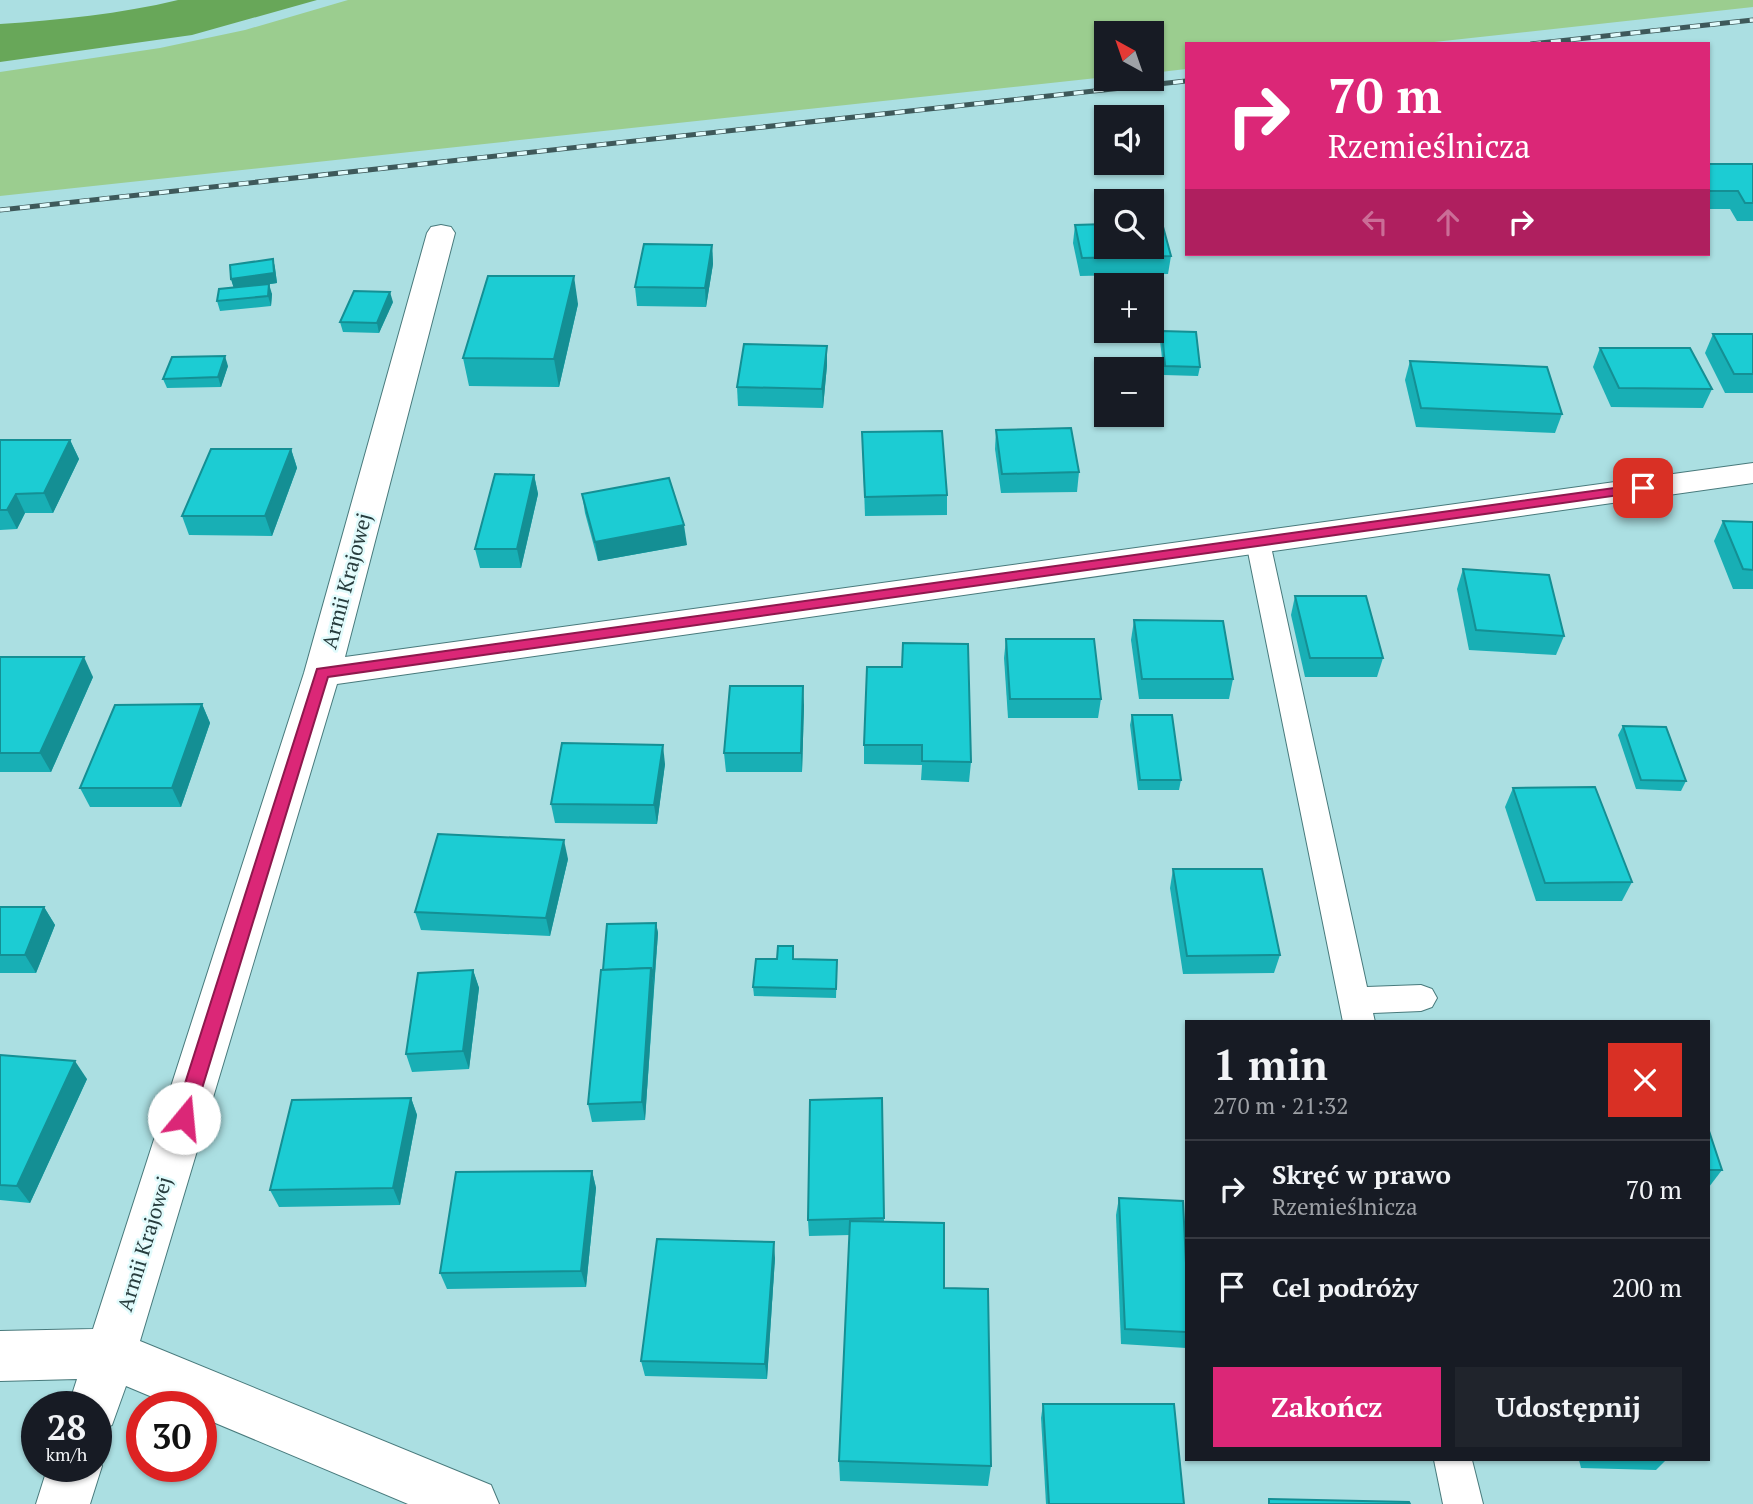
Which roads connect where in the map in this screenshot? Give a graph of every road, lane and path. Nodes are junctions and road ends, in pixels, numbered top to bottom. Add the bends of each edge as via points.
1 (441, 233) dead end
2 (1753, 473) edge
3 (1258, 542) junction
4 (322, 673) junction
5 (1421, 998) dead end
6 (1357, 1011) edge
7 (110, 1354) junction
8 (0, 1356) edge
9 (99, 1391) edge
10 (1453, 1461) edge
11 (70, 1482) edge
12 (63, 1504) edge
13 (472, 1504) edge
14 (1463, 1504) edge

1 - 4 street, Armii Krajowej
2 - 3 street
3 - 4 street
3 - 6 lane
4 - 7 street, Armii Krajowej
5 - 6 lane
7 - 8 street
7 - 9 street, Armii Krajowej
7 - 13 street
10 - 14 lane
11 - 12 street

